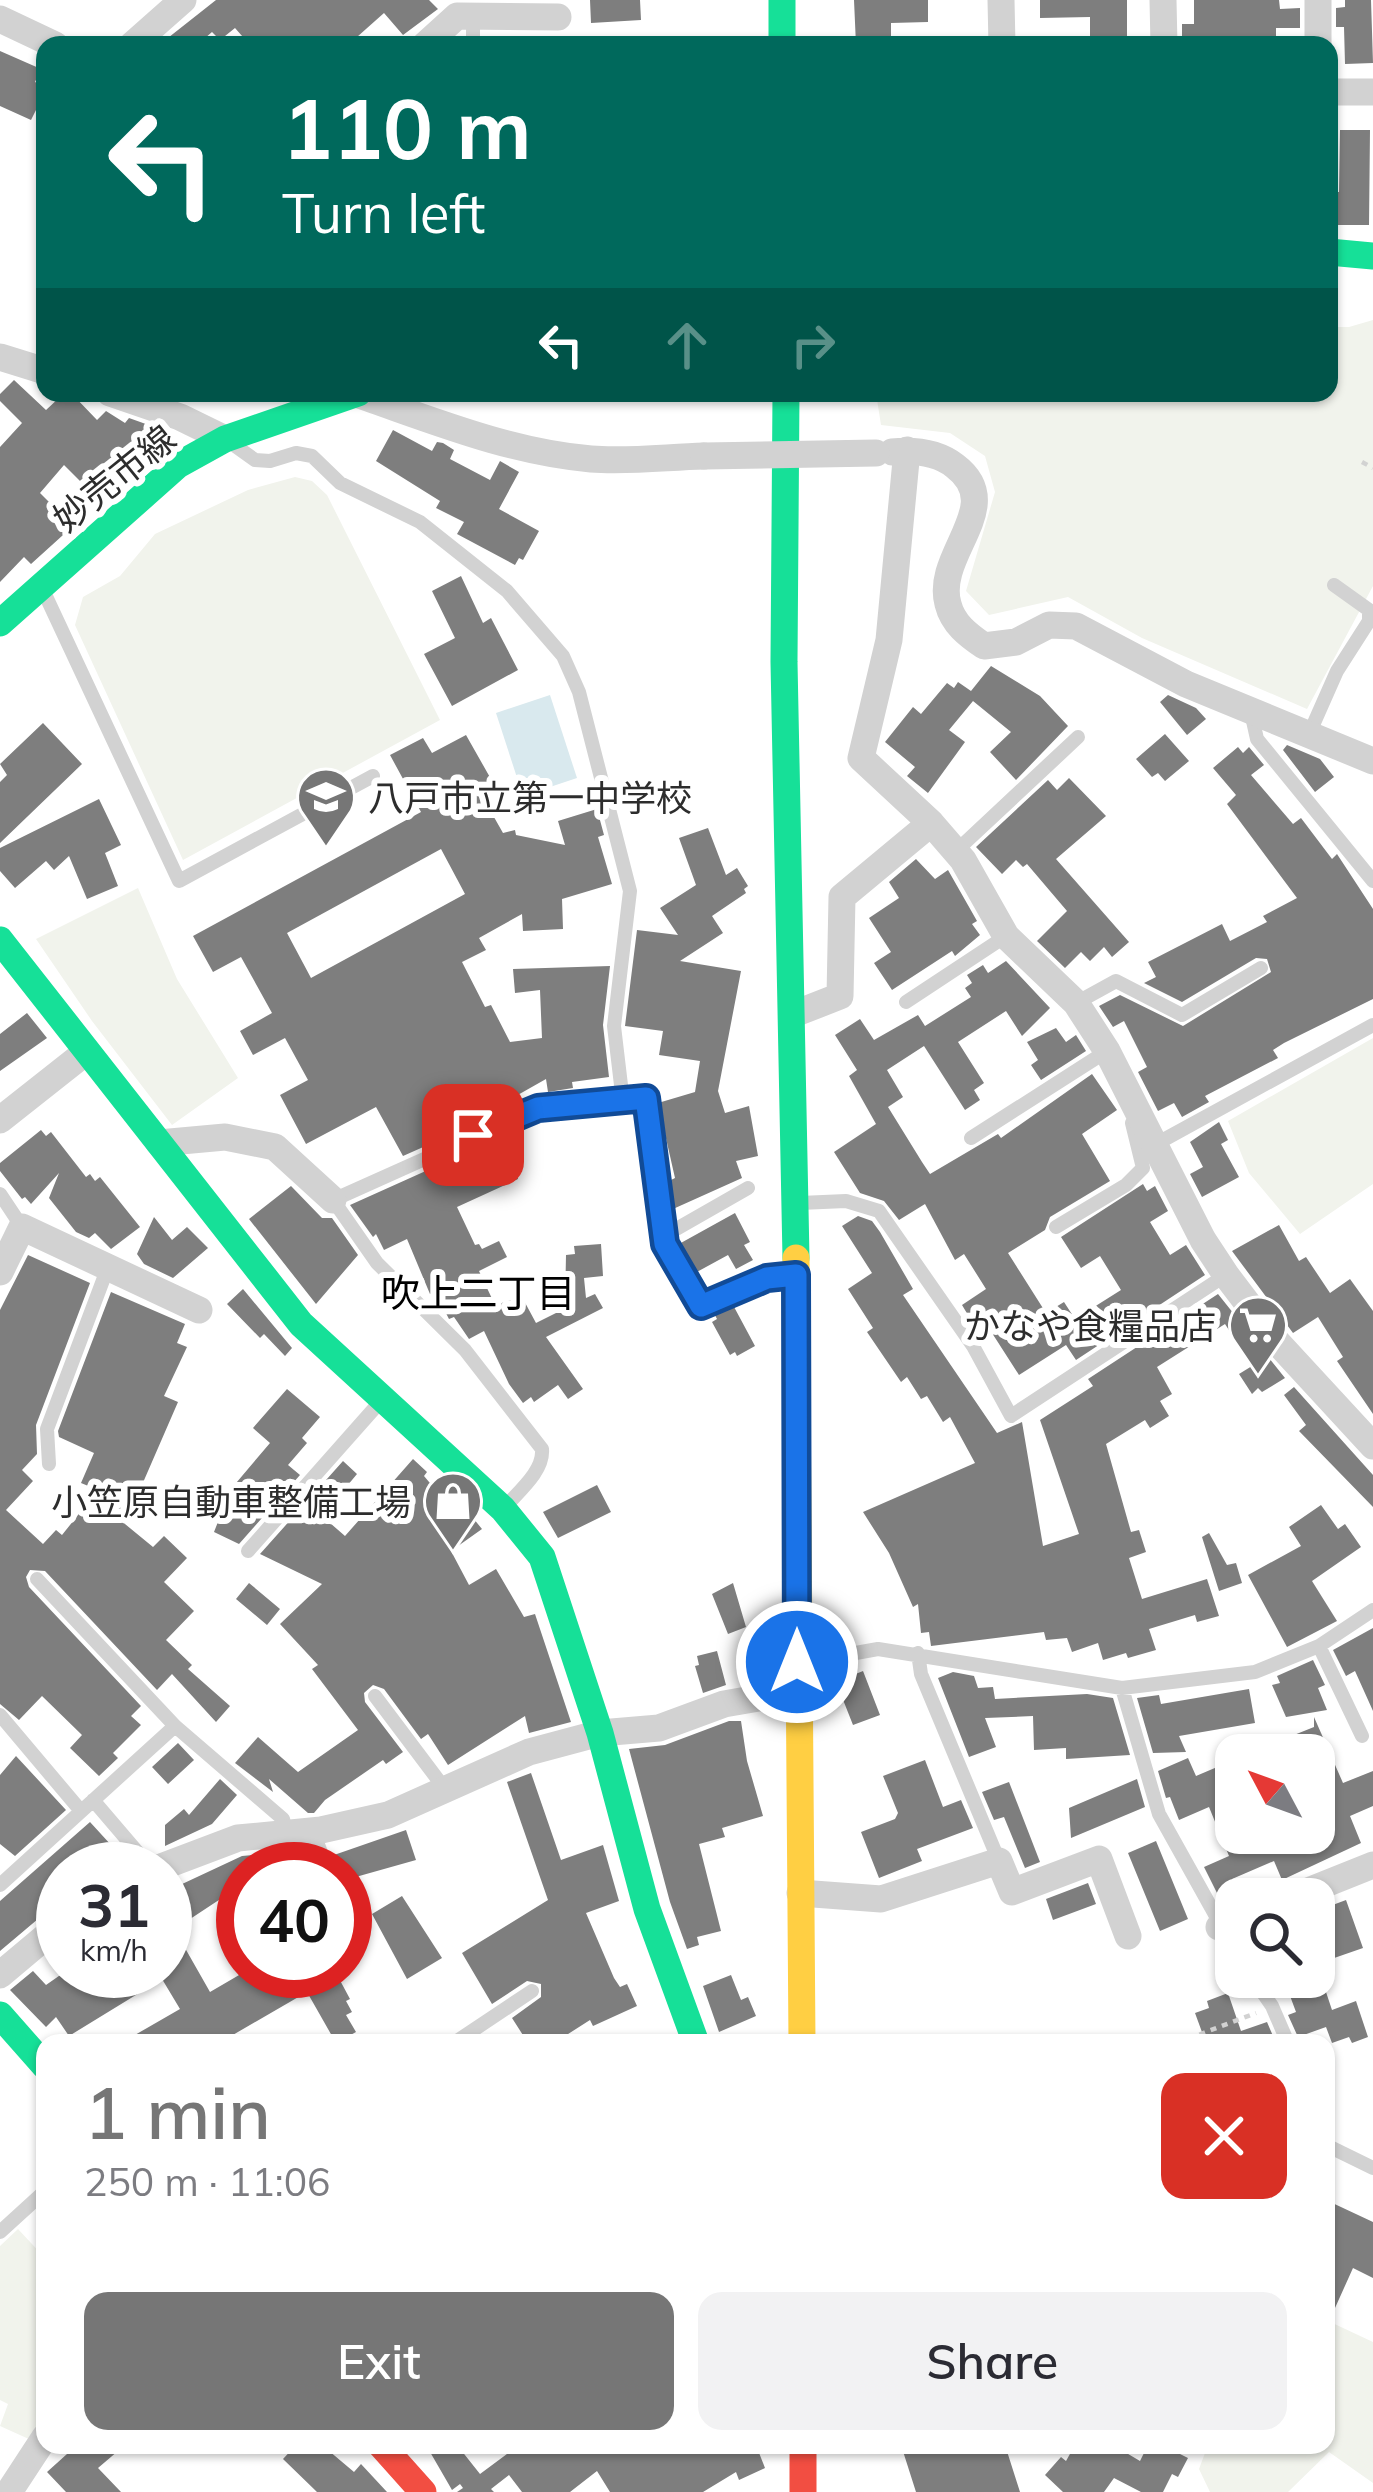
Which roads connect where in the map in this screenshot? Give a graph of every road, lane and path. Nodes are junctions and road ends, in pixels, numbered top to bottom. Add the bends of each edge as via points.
1 (183, 0) edge
2 (782, 0) edge
3 (1001, 0) edge
4 (1163, 0) edge
5 (1318, 0) edge
6 (460, 11) edge
7 (0, 19) edge
8 (558, 21) edge
9 (36, 36) edge
10 (142, 36) edge
11 (434, 36) edge
12 (782, 36) edge
13 (1002, 36) edge
14 (1164, 36) edge
15 (1318, 36) edge
16 (1338, 92) edge
17 (1373, 92) edge
18 (1338, 253) edge
19 (1373, 256) edge
20 (2, 362) edge
21 (36, 369) edge
22 (137, 402) edge
23 (324, 402) edge
24 (371, 402) edge
25 (785, 402) edge
26 (225, 439) junction
27 (907, 451) junction
28 (1362, 462) dead end
29 (1373, 468) edge
30 (41, 585) junction
31 (1334, 585) dead end
32 (0, 623) edge
33 (1250, 707) junction
34 (1310, 733) junction
35 (1078, 737) dead end
36 (1373, 760) edge
37 (373, 776) dead end
38 (932, 823) junction
39 (955, 852) junction
40 (1373, 881) edge
41 (1006, 936) junction
42 (0, 940) edge
43 (1261, 968) dead end
44 (906, 1002) dead end
45 (1076, 1003) junction
46 (794, 1014) junction
47 (1373, 1025) edge
48 (1107, 1051) junction
49 (86, 1052) junction
50 (623, 1102) junction
51 (1142, 1117) junction
52 (0, 1120) edge
53 (971, 1138) dead end
54 (159, 1143) junction
55 (1156, 1144) junction
56 (748, 1188) dead end
57 (0, 1194) edge
58 (333, 1200) junction
59 (795, 1203) junction
60 (1057, 1226) dead end
61 (22, 1227) junction
62 (664, 1236) junction
63 (108, 1267) junction
64 (0, 1272) edge
65 (796, 1275) junction
66 (1226, 1275) junction
67 (199, 1310) dead end
68 (382, 1400) junction
69 (1373, 1446) edge
70 (50, 1464) dead end
71 (503, 1509) junction
72 (248, 1551) dead end
73 (37, 1579) dead end
74 (1373, 1610) edge
75 (1319, 1646) junction
76 (919, 1653) junction
77 (1122, 1688) junction
78 (798, 1691) junction
79 (375, 1696) dead end
80 (0, 1715) edge
81 (176, 1726) junction
82 (600, 1733) junction
83 (1362, 1736) dead end
84 (445, 1790) junction
85 (87, 1806) junction
86 (299, 1831) junction
87 (125, 1842) edge
88 (307, 1842) edge
89 (192, 1855) edge
90 (999, 1861) junction
91 (1373, 1865) edge
92 (1335, 1880) edge
93 (0, 1885) edge
94 (800, 1893) junction
95 (1215, 1904) edge
96 (1128, 1936) dead end
97 (36, 1945) edge
98 (0, 1975) edge
99 (532, 1991) dead end
100 (1266, 1998) edge
101 (1272, 2006) junction
102 (0, 2015) edge
103 (468, 2034) edge
104 (693, 2034) edge
105 (802, 2034) edge
106 (1200, 2034) edge
107 (1284, 2034) edge
108 (36, 2056) edge
109 (1335, 2149) edge
110 (1373, 2168) edge
111 (36, 2199) edge
112 (0, 2232) edge
113 (36, 2451) edge
114 (390, 2454) edge
115 (803, 2454) edge
116 (9, 2492) edge
117 (423, 2492) edge
118 (802, 2492) edge

1 - 10 street
2 - 12 street
3 - 13 street
4 - 14 street
5 - 15 street
6 - 8 street
6 - 11 street
7 - 9 street
16 - 17 street
18 - 19 street
20 - 21 street
22 - 26 street
23 - 26 street, 妙売市線
24 - 27 street, bridge via 476,436 593,459
25 - 46 street
26 - 30 street, 妙売市線 via 178,465
26 - 50 lane via 255,460 312,456 340,483 420,522 507,591 563,656 630,891 614,1026
27 - 33 street via 944,457 976,491 949,572 947,602 962,631 984,646 1049,625 1076,626 1186,684
27 - 38 street via 889,640 861,758
28 - 29 path
30 - 32 street, 妙売市線
30 - 37 lane via 179,881
31 - 34 lane via 1369,610 1369,621
33 - 34 street
33 - 40 lane via 1257,739
34 - 36 street
35 - 39 lane
38 - 39 street
38 - 46 street via 842,897 840,996
39 - 41 street
41 - 44 lane
41 - 45 street
42 - 49 street
43 - 45 lane via 1183,1015 1116,981
45 - 48 street
46 - 59 street
47 - 55 lane
48 - 51 street
48 - 53 lane
49 - 52 street
49 - 54 street
50 - 58 lane via 538,1108
50 - 62 lane via 646,1098
51 - 55 street
51 - 60 lane via 1131,1124 1143,1168
54 - 58 street via 225,1137 275,1147
54 - 68 street via 301,1324
55 - 66 street
56 - 62 lane
57 - 61 lane
58 - 71 lane via 377,1263 465,1350 542,1449 535,1472
59 - 65 street
59 - 66 lane via 879,1211 1011,1416
61 - 63 street
61 - 64 street
62 - 65 lane via 701,1306 767,1278
63 - 67 street
63 - 70 lane via 47,1429
65 - 78 street
66 - 69 street
68 - 71 street
68 - 72 lane
71 - 82 street via 530,1538 554,1584
73 - 81 lane
74 - 75 lane
75 - 77 lane via 1255,1672
75 - 83 lane
76 - 77 lane
76 - 78 lane via 839,1656
76 - 90 lane via 920,1674
77 - 95 lane via 1159,1814
78 - 82 street via 724,1704 659,1728
78 - 94 street
79 - 84 lane
80 - 85 lane
81 - 85 lane
81 - 86 lane
82 - 84 street via 529,1752
82 - 104 street via 647,1909
84 - 86 street via 388,1815
85 - 87 lane
85 - 93 lane
86 - 88 lane
86 - 89 street via 238,1838
90 - 94 street via 880,1899
90 - 96 street via 1012,1892 1099,1858
91 - 92 street
94 - 105 street
97 - 98 street
99 - 103 lane
100 - 101 lane
101 - 106 path
101 - 107 lane
102 - 108 street
109 - 110 lane
111 - 112 lane
113 - 116 street
114 - 117 street
115 - 118 street

